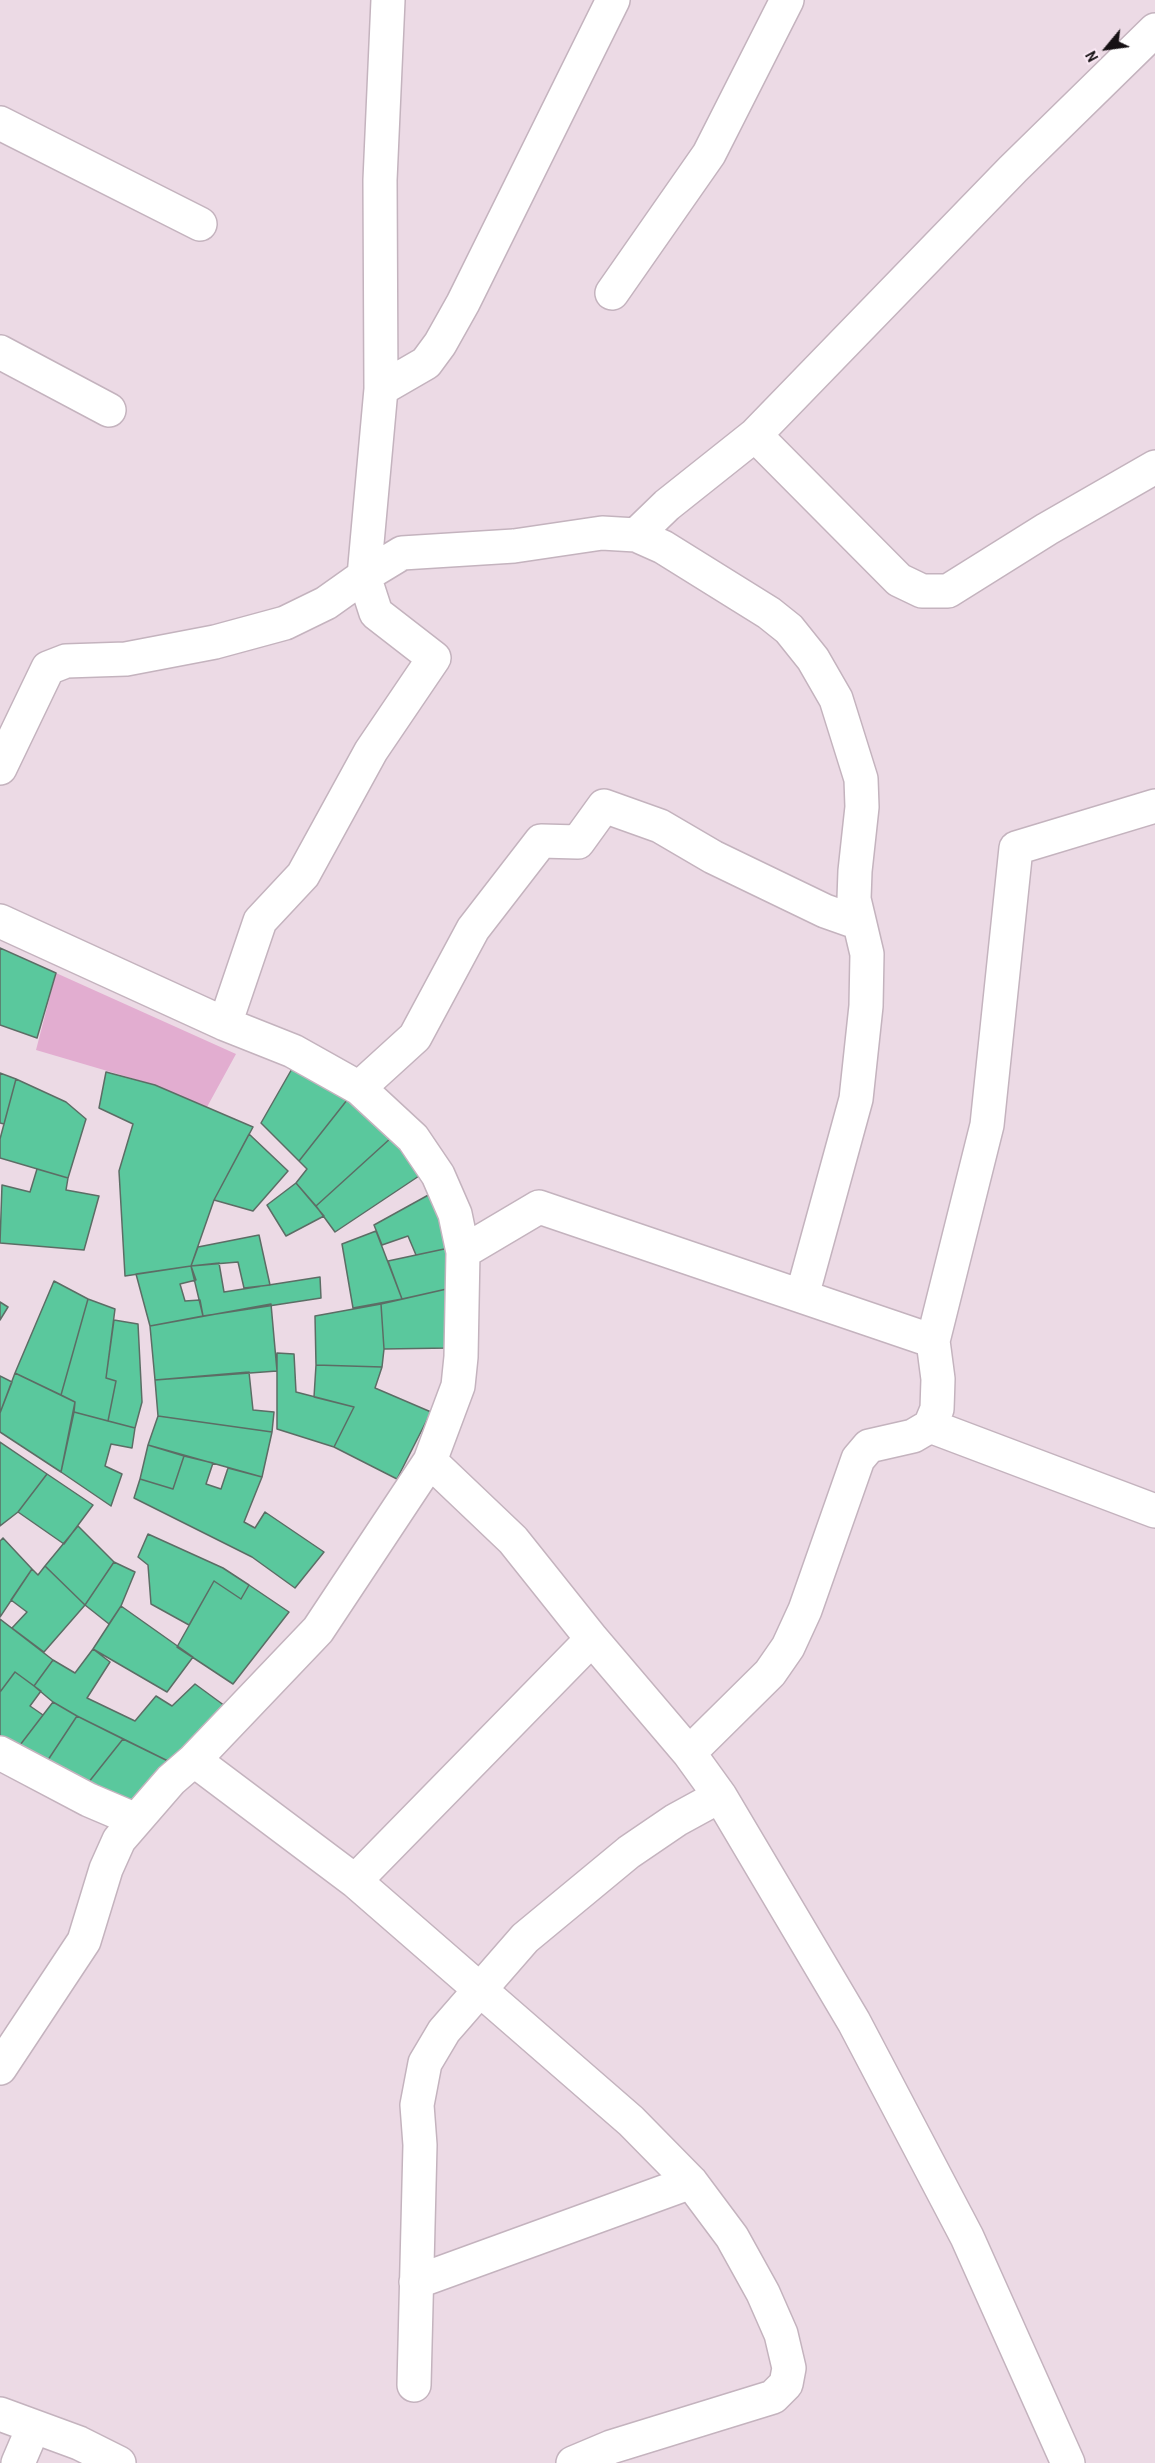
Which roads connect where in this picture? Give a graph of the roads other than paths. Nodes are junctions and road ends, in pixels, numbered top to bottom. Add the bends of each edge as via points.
1 (388, 0) edge
2 (613, 0) edge
3 (787, 0) edge
4 (1155, 30) edge
5 (0, 123) edge
6 (200, 224) dead end
7 (612, 293) dead end
8 (0, 352) edge
9 (381, 389) junction
10 (109, 410) dead end
11 (755, 435) junction
12 (1155, 466) edge
13 (636, 535) junction
14 (364, 576) junction
15 (0, 768) edge
16 (1155, 806) edge
17 (0, 921) edge
18 (859, 923) junction
19 (225, 1024) junction
20 (359, 1088) junction
21 (463, 1252) junction
22 (802, 1296) junction
23 (933, 1341) junction
24 (930, 1426) junction
25 (430, 1461) junction
26 (1155, 1511) edge
27 (592, 1639) junction
28 (0, 1753) edge
29 (689, 1753) junction
30 (194, 1760) junction
31 (720, 1796) junction
32 (136, 1820) junction
33 (355, 1881) junction
34 (479, 1989) junction
35 (0, 2068) edge
36 (691, 2181) junction
37 (416, 2282) junction
38 (414, 2385) dead end
39 (0, 2414) edge
40 (33, 2428) junction
41 (18, 2463) edge
42 (119, 2463) edge
43 (573, 2463) edge
44 (1068, 2463) edge

1 - 9 street via 380,180
2 - 9 street via 464,303 440,344 426,363
3 - 7 street via 709,154
4 - 11 street via 1013,169
5 - 6 street
8 - 10 street
9 - 14 street
11 - 12 street via 899,580 921,591 948,591
11 - 13 street
13 - 14 street via 602,533 514,546 402,553
13 - 18 street via 683,558 789,629 813,659 836,699 861,779 855,880
14 - 15 street via 326,603 285,623 215,642 126,658 66,661 48,668
14 - 19 street via 376,613 434,657 371,751 303,875 260,921
16 - 23 street via 1016,848 987,1125
17 - 19 street
18 - 20 street via 734,867 660,826 604,806 578,842 540,842 473,929 415,1037
18 - 22 street via 867,954 856,1099
19 - 20 street via 293,1051
20 - 21 street via 413,1138 438,1175 455,1214
21 - 22 street via 539,1207
21 - 25 street via 458,1386
22 - 23 street
23 - 24 street via 937,1409
24 - 26 street
24 - 29 street via 913,1436 869,1446 858,1459 806,1610 788,1647 770,1673
25 - 27 street via 513,1540
25 - 30 street via 318,1630
27 - 29 street
27 - 33 street
28 - 32 street
29 - 31 street
30 - 32 street
30 - 33 street
31 - 34 street via 629,1852 525,1938
31 - 44 street via 860,2032 967,2236
32 - 35 street via 119,1840 106,1869 84,1941
33 - 34 street
34 - 36 street via 614,2106
34 - 37 street via 444,2031 425,2063 417,2105 420,2145
36 - 37 street
36 - 43 street via 732,2237 764,2293 781,2334 789,2368 786,2384 773,2397 611,2447
37 - 38 street
39 - 40 street
40 - 41 street
40 - 42 street via 79,2443

